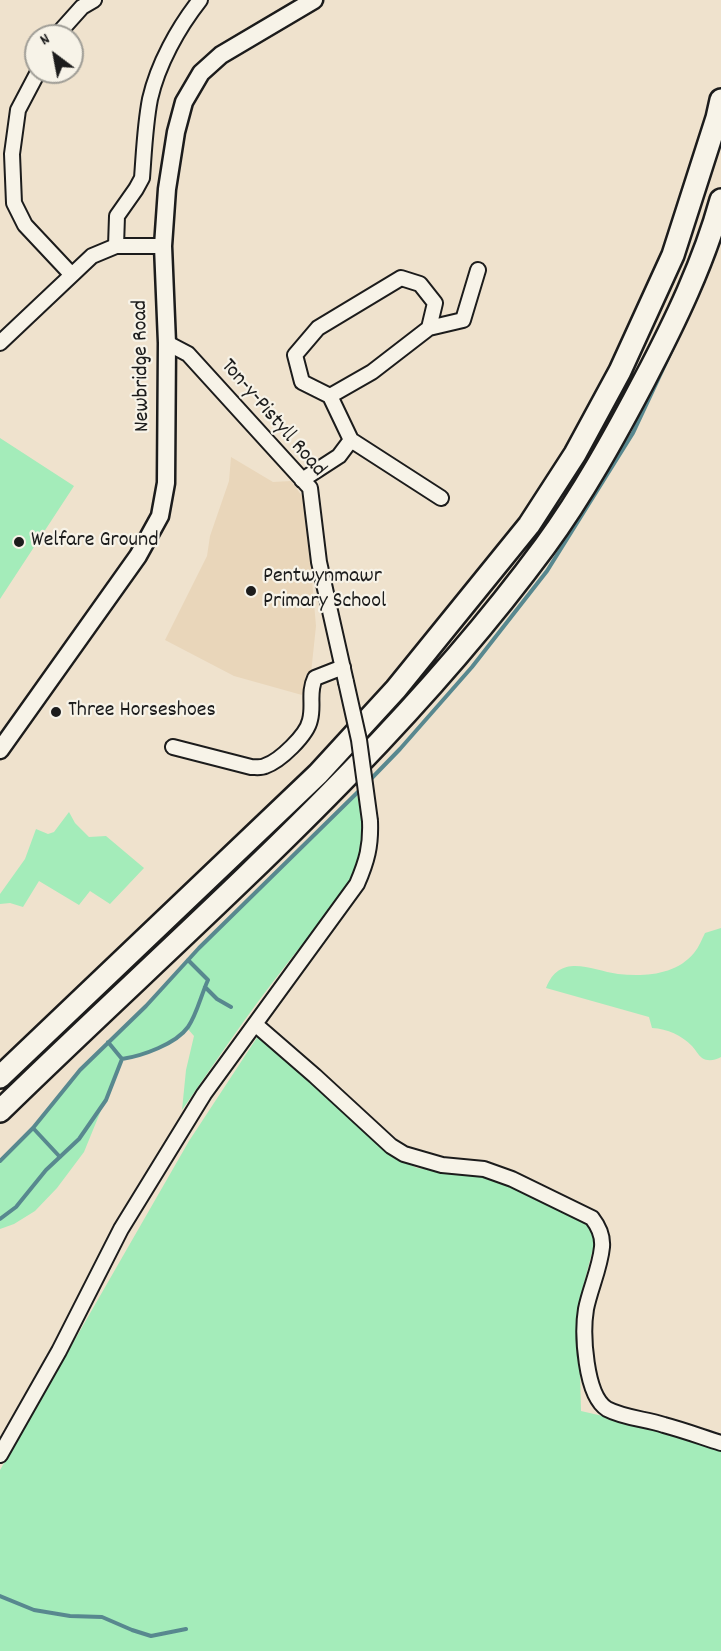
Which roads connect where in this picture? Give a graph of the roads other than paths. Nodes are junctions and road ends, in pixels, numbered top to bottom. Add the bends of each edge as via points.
1 (94, 0) edge
2 (200, 0) edge
3 (314, 0) edge
4 (67, 24) edge
5 (32, 84) edge
6 (721, 100) edge
7 (6, 183) edge
8 (721, 200) edge
9 (116, 246) junction
10 (164, 246) junction
11 (478, 270) dead end
12 (71, 274) junction
13 (429, 328) junction
14 (0, 343) edge
15 (167, 343) junction
16 (330, 396) junction
17 (351, 440) junction
18 (302, 480) junction
19 (441, 498) dead end
20 (343, 668) junction
21 (173, 747) dead end
22 (0, 750) edge
23 (255, 1024) junction
24 (0, 1077) edge
25 (0, 1111) edge
26 (721, 1443) edge
27 (0, 1455) edge

1 - 4 street
2 - 9 street via 161,66 150,99 142,178 117,216
3 - 10 street, Newbridge Road via 221,55 201,73 184,102 176,132
5 - 7 street via 18,110
6 - 24 main road via 673,255 620,371 575,454 529,525 396,689 318,774
7 - 12 street via 25,225
8 - 25 main road via 712,232 667,336 616,435 546,544 481,627 374,748 297,827
9 - 10 street
9 - 12 street via 92,256
10 - 15 street, Newbridge Road
11 - 13 street via 463,320
12 - 14 street
13 - 16 street via 372,372
13 - 16 street via 435,303 420,284 401,278 318,328 296,355 302,382
15 - 18 street, Ton-y-Pistyll Road via 188,354
15 - 22 street, Newbridge Road via 166,483 160,516 138,556
16 - 17 street
17 - 18 street via 339,456
17 - 19 street
18 - 20 street, Ton-y-Pistyll Road via 310,488 319,562
20 - 21 street via 315,678 310,688 311,718 306,732 264,767
20 - 23 street, Ton-y-Pistyll Road, bridge via 359,740 370,821 366,864 357,884
23 - 26 street via 404,1154 442,1165 484,1169 592,1218 599,1227 602,1247 584,1332 597,1399 615,1413
23 - 27 street, Ton-y-Pistyll Road via 204,1094 122,1229

